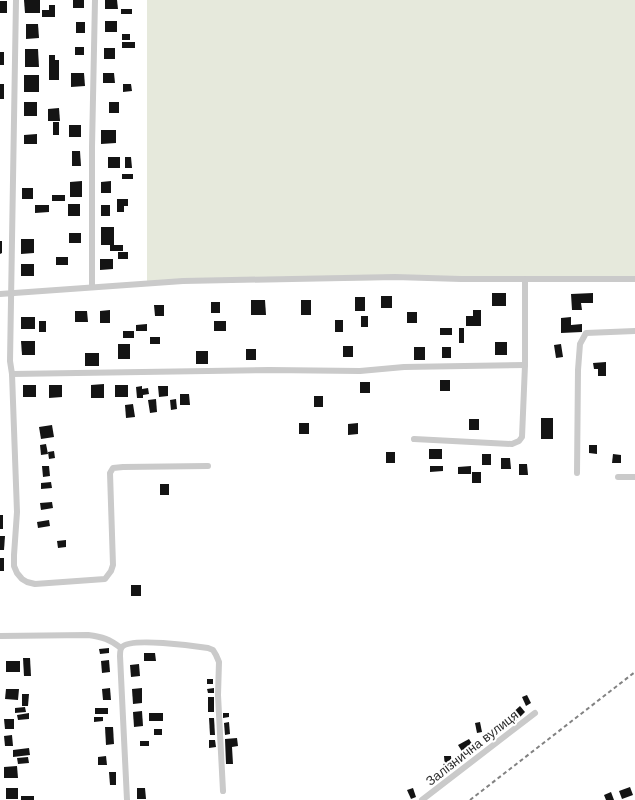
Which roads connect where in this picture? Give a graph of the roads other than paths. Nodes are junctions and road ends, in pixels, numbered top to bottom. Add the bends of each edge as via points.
1 (16, 0) edge
2 (95, 0) edge
3 (526, 279) junction
4 (635, 279) edge
5 (92, 287) junction
6 (12, 293) junction
7 (0, 294) edge
8 (635, 331) edge
9 (525, 364) junction
10 (12, 374) junction
11 (414, 438) dead end
12 (208, 466) dead end
13 (577, 472) dead end
14 (618, 476) dead end
15 (635, 477) edge
16 (0, 636) edge
17 (121, 648) junction
18 (535, 712) dead end
19 (223, 791) dead end
20 (127, 800) edge
21 (422, 800) edge

1 - 6 street
2 - 5 street
3 - 4 street
3 - 5 street via 394,277 183,281
3 - 9 street
5 - 6 street
6 - 7 street
6 - 10 street
8 - 13 street via 586,333 580,344
9 - 10 street via 360,370
9 - 11 street via 522,436 519,441 512,444
10 - 12 street via 17,512 14,566 17,573 27,582 42,584 105,579 113,565 110,473 113,468
14 - 15 street
16 - 17 street via 94,636 111,640
17 - 19 street via 123,645 134,643 172,643 213,650 219,662 218,695
17 - 20 street
18 - 21 street, Залізнична вулиця

